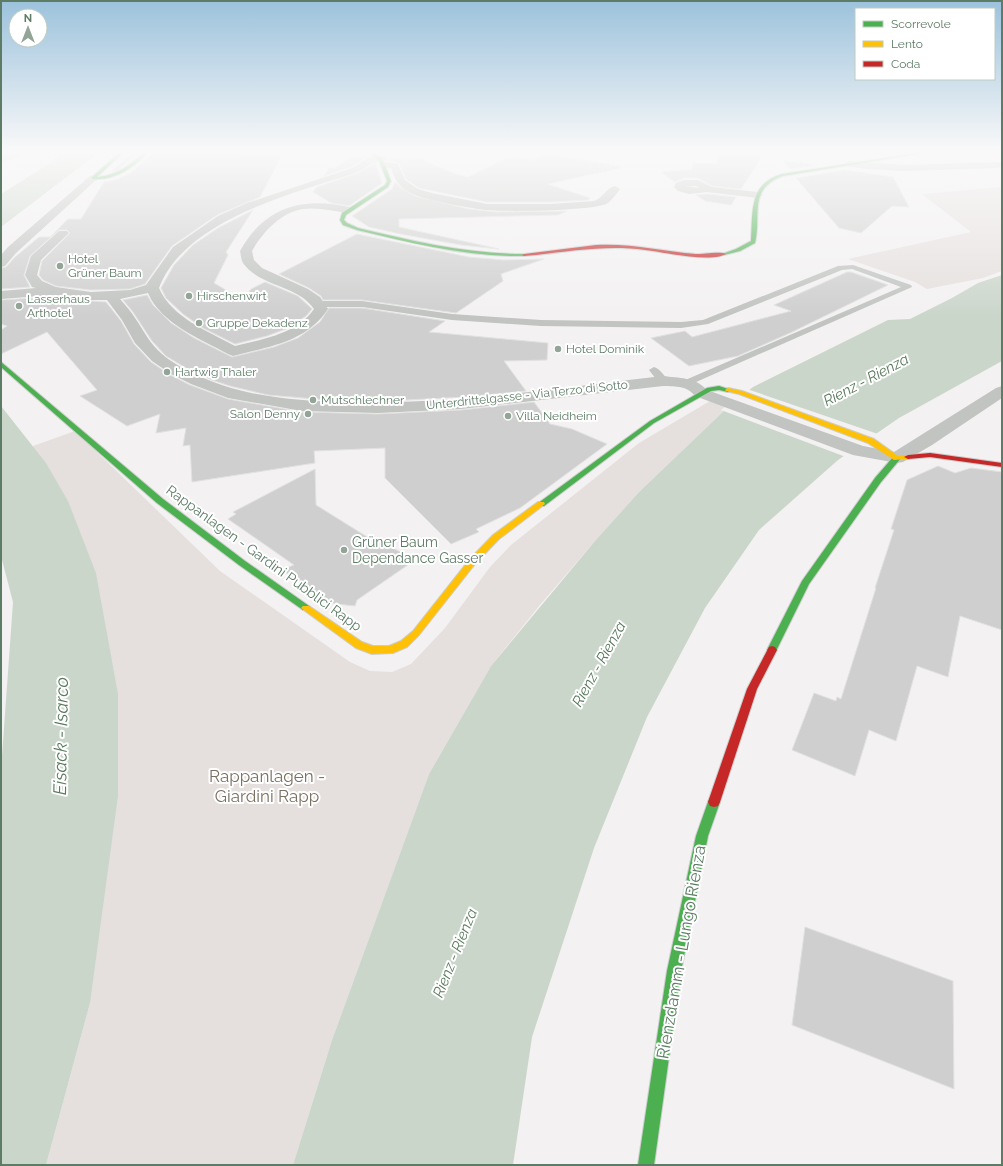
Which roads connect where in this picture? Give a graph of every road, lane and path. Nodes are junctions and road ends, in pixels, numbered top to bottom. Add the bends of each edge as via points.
1 (60, 207) edge
2 (246, 207) edge
3 (302, 207) edge
4 (325, 207) edge
5 (353, 207) edge
6 (757, 207) edge
7 (349, 210) junction
8 (63, 233) dead end
9 (1, 263) edge
10 (152, 288) junction
11 (53, 291) junction
12 (1, 295) edge
13 (111, 296) junction
14 (320, 304) junction
15 (1, 364) edge
16 (687, 382) junction
17 (1002, 391) edge
18 (701, 393) junction
19 (865, 446) junction
20 (897, 458) junction
21 (1002, 465) edge
22 (646, 1165) edge

1 - 9 street
2 - 10 street via 222,218 177,250
3 - 14 street via 291,209 263,226 248,244 245,252 247,262 259,272 310,296
4 - 7 street
5 - 7 street
6 - 7 street via 753,242 734,252 704,255 619,246 520,255 470,251 357,229 342,222 344,214
8 - 11 street via 35,259 30,275 38,284
10 - 13 street via 132,294
10 - 14 street via 153,294 165,310 233,351 283,338 301,329 318,315
11 - 12 street
11 - 13 street
13 - 16 street, Unterdrittelgasse - Via Terzo di Sotto via 129,319 140,340 157,358 177,371 234,395 302,406 378,408 461,404 576,392 659,376
14 - 16 lane via 362,304 452,318 541,323 681,325 705,322 841,268 853,267 908,287
15 - 18 street, Rappanlagen - Gardini Pubblici Rapp via 160,500 255,572 359,645 372,650 390,650 404,644 416,633 496,536 652,422
16 - 18 street via 696,386
17 - 20 street, Rienzdamm - Lungo Rienza
18 - 19 street
18 - 19 street, Rappanlagen - Gardini Pubblici Rapp via 719,388 740,392
19 - 20 street
20 - 21 street via 930,455
20 - 22 street, Rienzdamm - Lungo Rienza via 878,480 805,583 752,689 702,836 674,971

